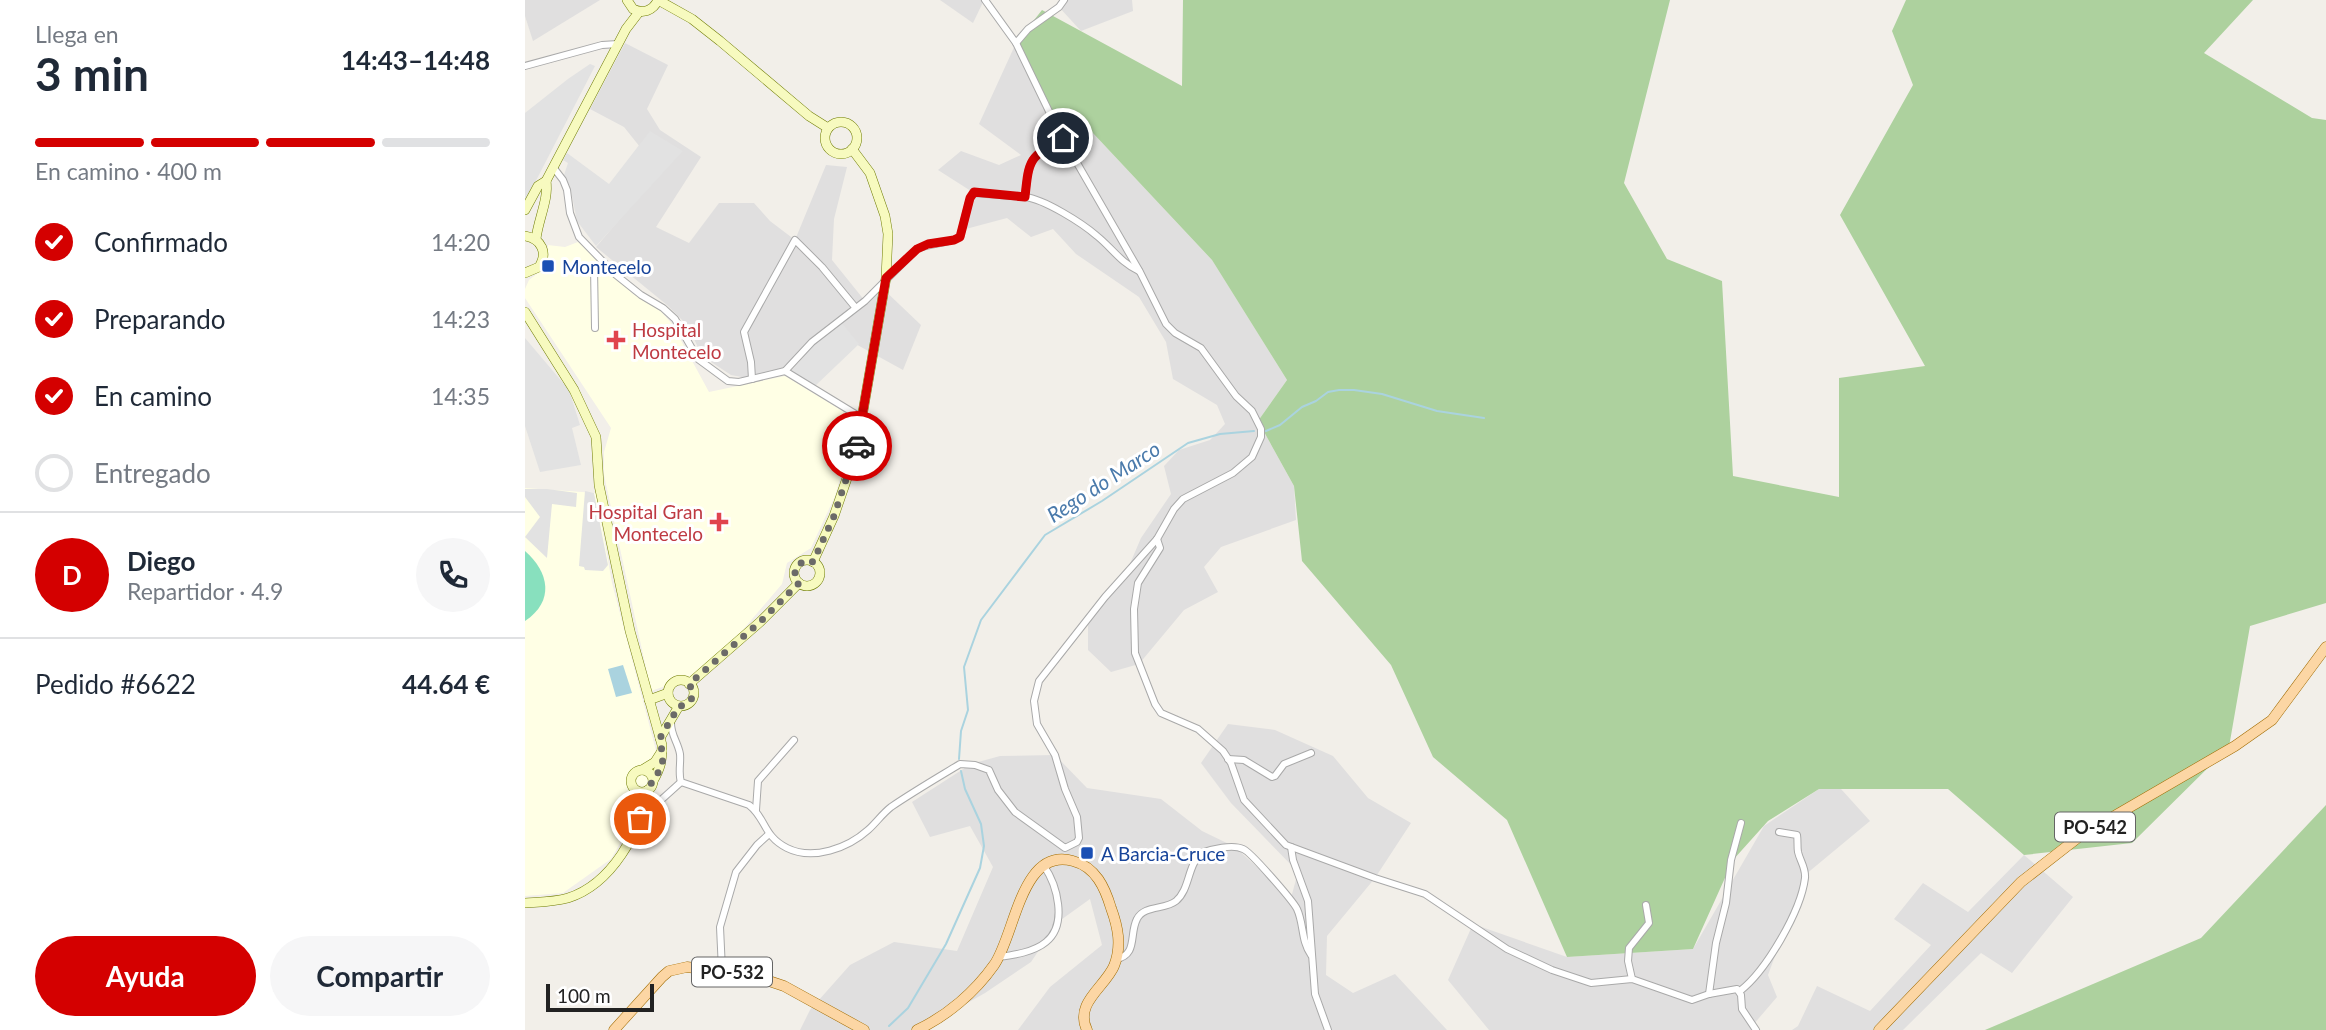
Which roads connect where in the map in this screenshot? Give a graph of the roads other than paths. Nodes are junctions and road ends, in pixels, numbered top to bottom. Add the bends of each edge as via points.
1 (658, 0) edge
2 (985, 0) edge
3 (1064, 0) edge
4 (629, 3) edge
5 (639, 12) junction
6 (626, 29) junction
7 (1016, 43) junction
8 (618, 44) junction
9 (525, 65) edge
10 (828, 128) junction
11 (1063, 138) junction
12 (852, 149) junction
13 (553, 167) junction
14 (546, 181) junction
15 (1025, 197) junction
16 (525, 210) edge
17 (525, 236) edge
18 (536, 239) junction
19 (594, 267) dead end
20 (1140, 271) junction
21 (529, 272) edge
22 (886, 278) junction
23 (525, 281) edge
24 (855, 307) junction
25 (525, 312) edge
26 (595, 328) dead end
27 (785, 371) junction
28 (752, 379) junction
29 (862, 418) junction
30 (1157, 539) junction
31 (813, 562) junction
32 (799, 583) junction
33 (2326, 647) edge
34 (689, 684) junction
35 (668, 693) junction
36 (649, 700) junction
37 (677, 710) junction
38 (793, 740) dead end
39 (675, 743) junction
40 (661, 745) junction
41 (1311, 753) dead end
42 (1229, 759) junction
43 (642, 770) junction
44 (681, 782) junction
45 (650, 785) junction
46 (635, 789) junction
47 (756, 810) junction
48 (641, 816) junction
49 (1741, 823) dead end
50 (1779, 832) dead end
51 (769, 835) junction
52 (1291, 847) junction
53 (1044, 866) junction
54 (525, 903) edge
55 (1646, 905) dead end
56 (1311, 955) junction
57 (999, 957) junction
58 (1116, 959) junction
59 (722, 970) junction
60 (1632, 979) junction
61 (1740, 991) junction
62 (1709, 994) junction
63 (614, 1030) edge
64 (864, 1030) edge
65 (917, 1030) edge
66 (1087, 1030) edge
67 (1328, 1030) edge
68 (1756, 1030) edge
69 (1879, 1030) edge

1 - 5 street via 651,9
1 - 10 street via 692,19
2 - 7 street
3 - 7 street
4 - 5 street
4 - 6 street
5 - 6 street
6 - 8 street
7 - 11 street
8 - 9 street
8 - 13 street
10 - 12 street via 825,143 832,152
10 - 12 street via 837,122 851,126 856,140
11 - 15 street via 1031,161
11 - 20 street
12 - 22 street via 870,173 885,216
13 - 14 street
13 - 28 street via 567,190 579,237 593,254 675,319 706,366 728,381
14 - 16 street via 538,186
14 - 18 street
15 - 20 street via 1045,201
15 - 22 street via 974,192 960,237 917,249
17 - 18 street
18 - 21 street via 544,256
19 - 26 street
20 - 30 street via 1166,324 1201,348 1257,417 1261,437 1243,466 1183,499
21 - 23 street
22 - 24 street
22 - 29 street
24 - 27 street
24 - 28 street via 795,240 744,332
25 - 36 street via 574,390 596,437 599,485
27 - 28 street
27 - 29 street
29 - 31 street via 856,452
30 - 42 street via 1160,548 1135,594 1135,653 1161,713 1198,729
30 - 51 street via 1105,597 1036,690 1034,713 1077,817 1077,842 1065,848 1025,821 1005,801 989,770 966,764 889,809 843,846 801,853
31 - 32 street via 797,564
31 - 32 street via 820,572 817,580 807,586
32 - 34 street
33 - 69 main road, PO-542 via 2272,720 2080,836 2021,882
34 - 35 street via 674,683
34 - 37 street via 692,699
35 - 36 street
35 - 37 street
36 - 40 street
37 - 39 street via 671,723
37 - 40 street
38 - 47 street via 758,781
39 - 40 street via 667,740
39 - 44 street
40 - 43 street via 655,762
40 - 45 street via 661,768
41 - 42 street via 1284,764 1272,777 1244,760
42 - 52 street via 1244,800
43 - 45 street via 650,774
43 - 46 street via 632,776
44 - 47 street
44 - 48 street
45 - 46 street
45 - 48 street
46 - 48 street
47 - 51 street
48 - 54 street via 603,877 570,897
49 - 62 street
50 - 61 street via 1797,835 1805,879 1781,938 1752,982
51 - 59 street via 736,872 720,927
52 - 56 street via 1308,901
52 - 60 street via 1425,894 1507,949 1552,970 1591,983
53 - 57 main road via 1023,894
53 - 57 street via 1054,884 1058,908 1054,932 1044,944
53 - 58 main road via 1065,859 1096,875 1117,925
55 - 60 street via 1649,923 1629,948
56 - 58 street via 1291,899 1251,854 1235,847 1201,853 1178,900 1138,916 1129,953
56 - 67 street via 1315,994
57 - 65 main road via 967,995
58 - 66 main road via 1086,1005
59 - 63 main road, PO-532 via 687,967 669,971
59 - 64 main road, PO-532 via 769,980
60 - 62 street via 1684,998
61 - 62 street
61 - 68 street via 1742,1009

